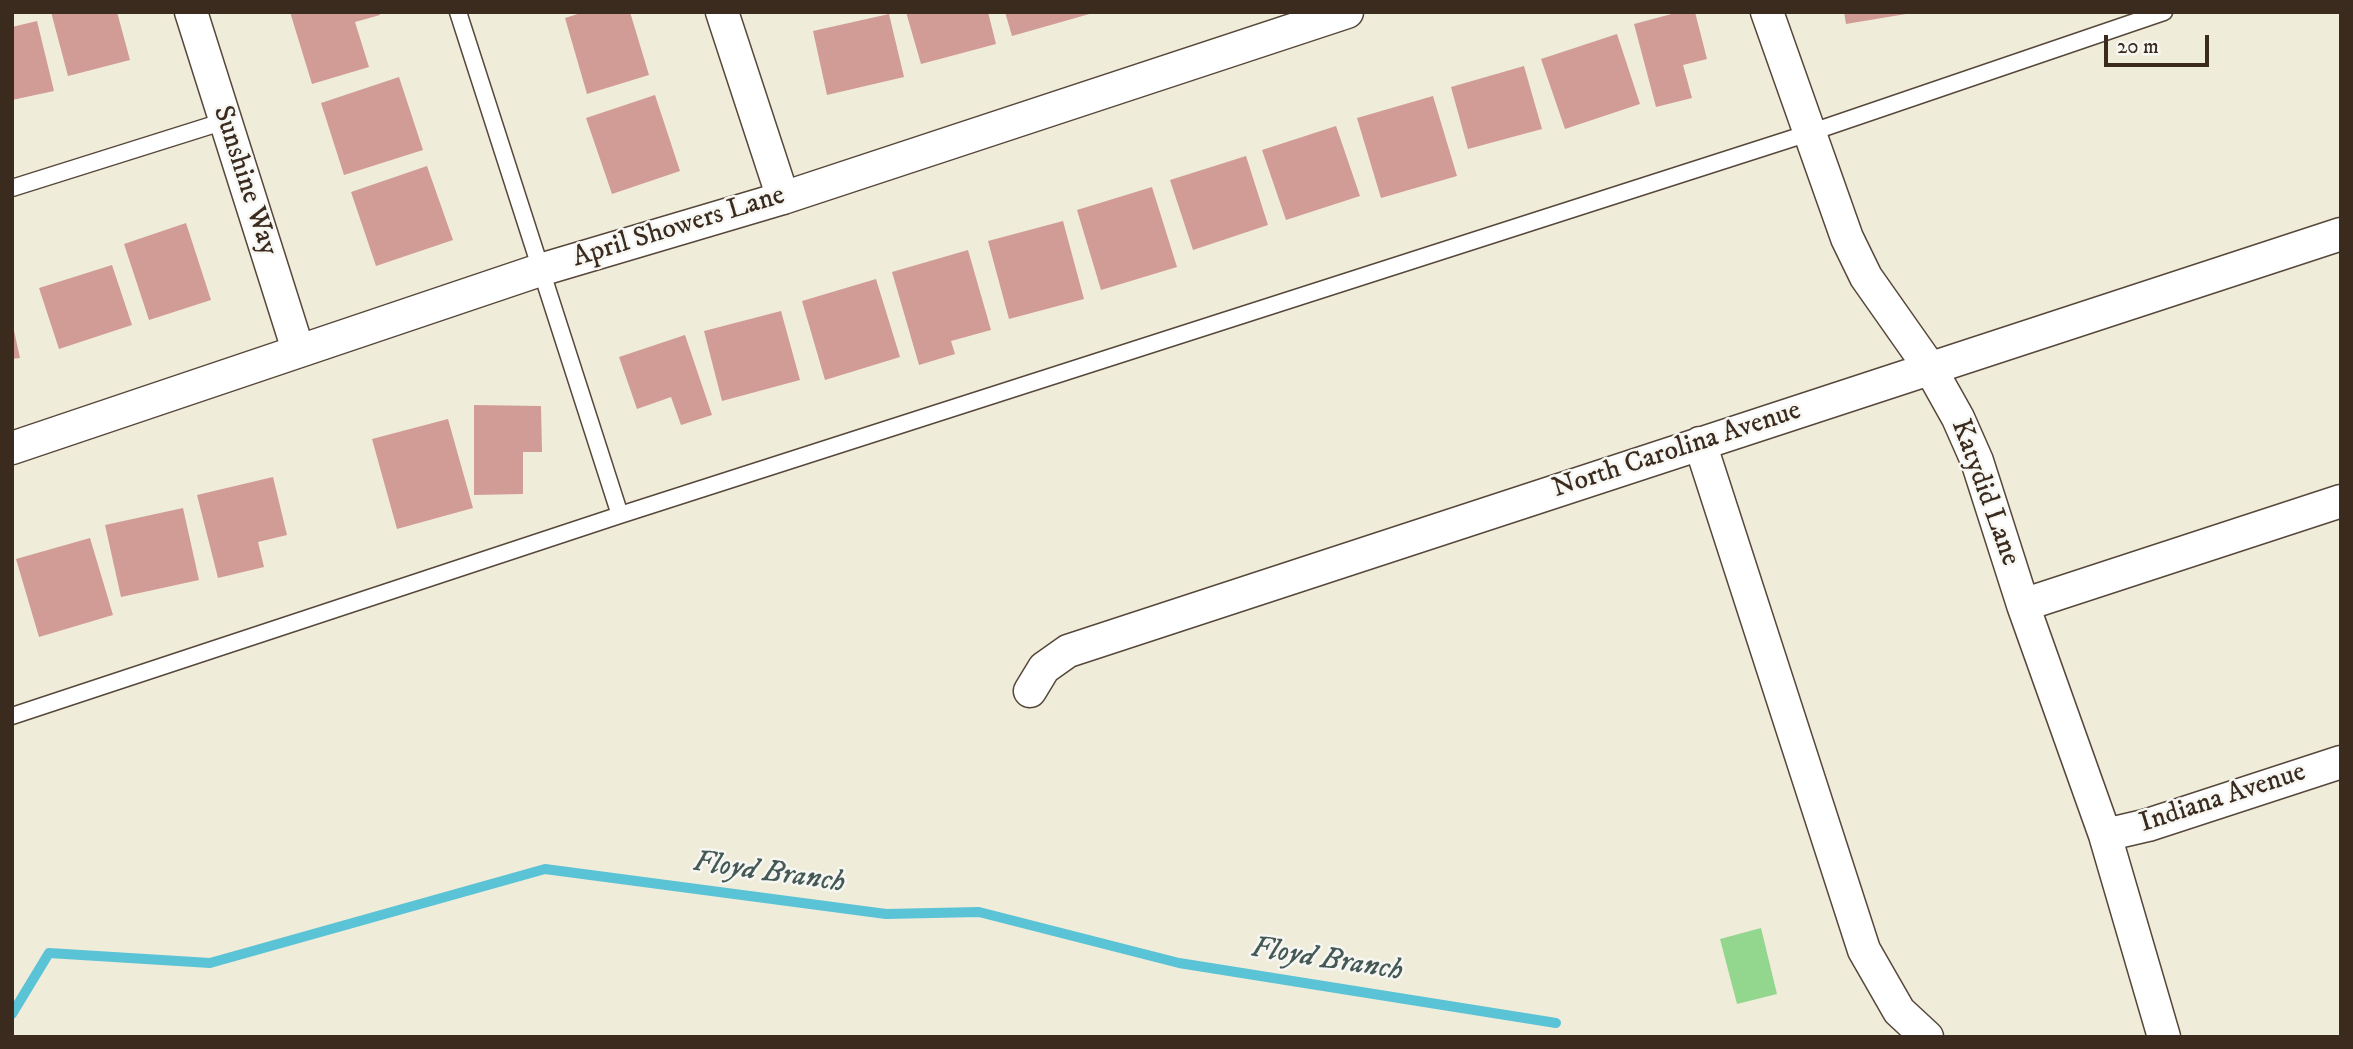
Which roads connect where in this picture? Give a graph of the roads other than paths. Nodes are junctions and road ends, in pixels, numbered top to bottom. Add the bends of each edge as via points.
1 (191, 12) edge
2 (458, 12) edge
3 (722, 12) edge
4 (1347, 12) edge
5 (1767, 12) edge
6 (2164, 12) edge
7 (225, 121) junction
8 (1809, 133) junction
9 (12, 188) edge
10 (783, 198) junction
11 (2341, 234) edge
12 (540, 270) junction
13 (298, 350) junction
14 (1930, 368) junction
15 (1700, 443) junction
16 (12, 448) edge
17 (2341, 501) edge
18 (620, 515) junction
19 (2023, 605) junction
20 (1030, 691) dead end
21 (12, 716) edge
22 (2341, 762) edge
23 (2105, 835) junction
24 (1927, 1037) edge
25 (2164, 1037) edge

1 - 7 street, Sunshine Way
2 - 12 lane
3 - 10 street
4 - 10 street, April Showers Lane
5 - 8 street, Katydid Lane
6 - 8 lane
7 - 9 lane
7 - 13 street, Sunshine Way
8 - 14 street, Katydid Lane via 1847,238 1866,276
8 - 18 lane
10 - 12 street, April Showers Lane
11 - 14 street, North Carolina Avenue
12 - 13 street, April Showers Lane
12 - 18 lane
13 - 16 street, April Showers Lane
14 - 15 street, North Carolina Avenue
14 - 19 street, Katydid Lane via 1977,461
15 - 20 street, North Carolina Avenue via 1068,651 1044,667
15 - 24 street via 1864,950 1899,1011
17 - 19 street
18 - 21 lane
19 - 23 street, Katydid Lane
22 - 23 street, Indiana Avenue
23 - 25 street, Katydid Lane

